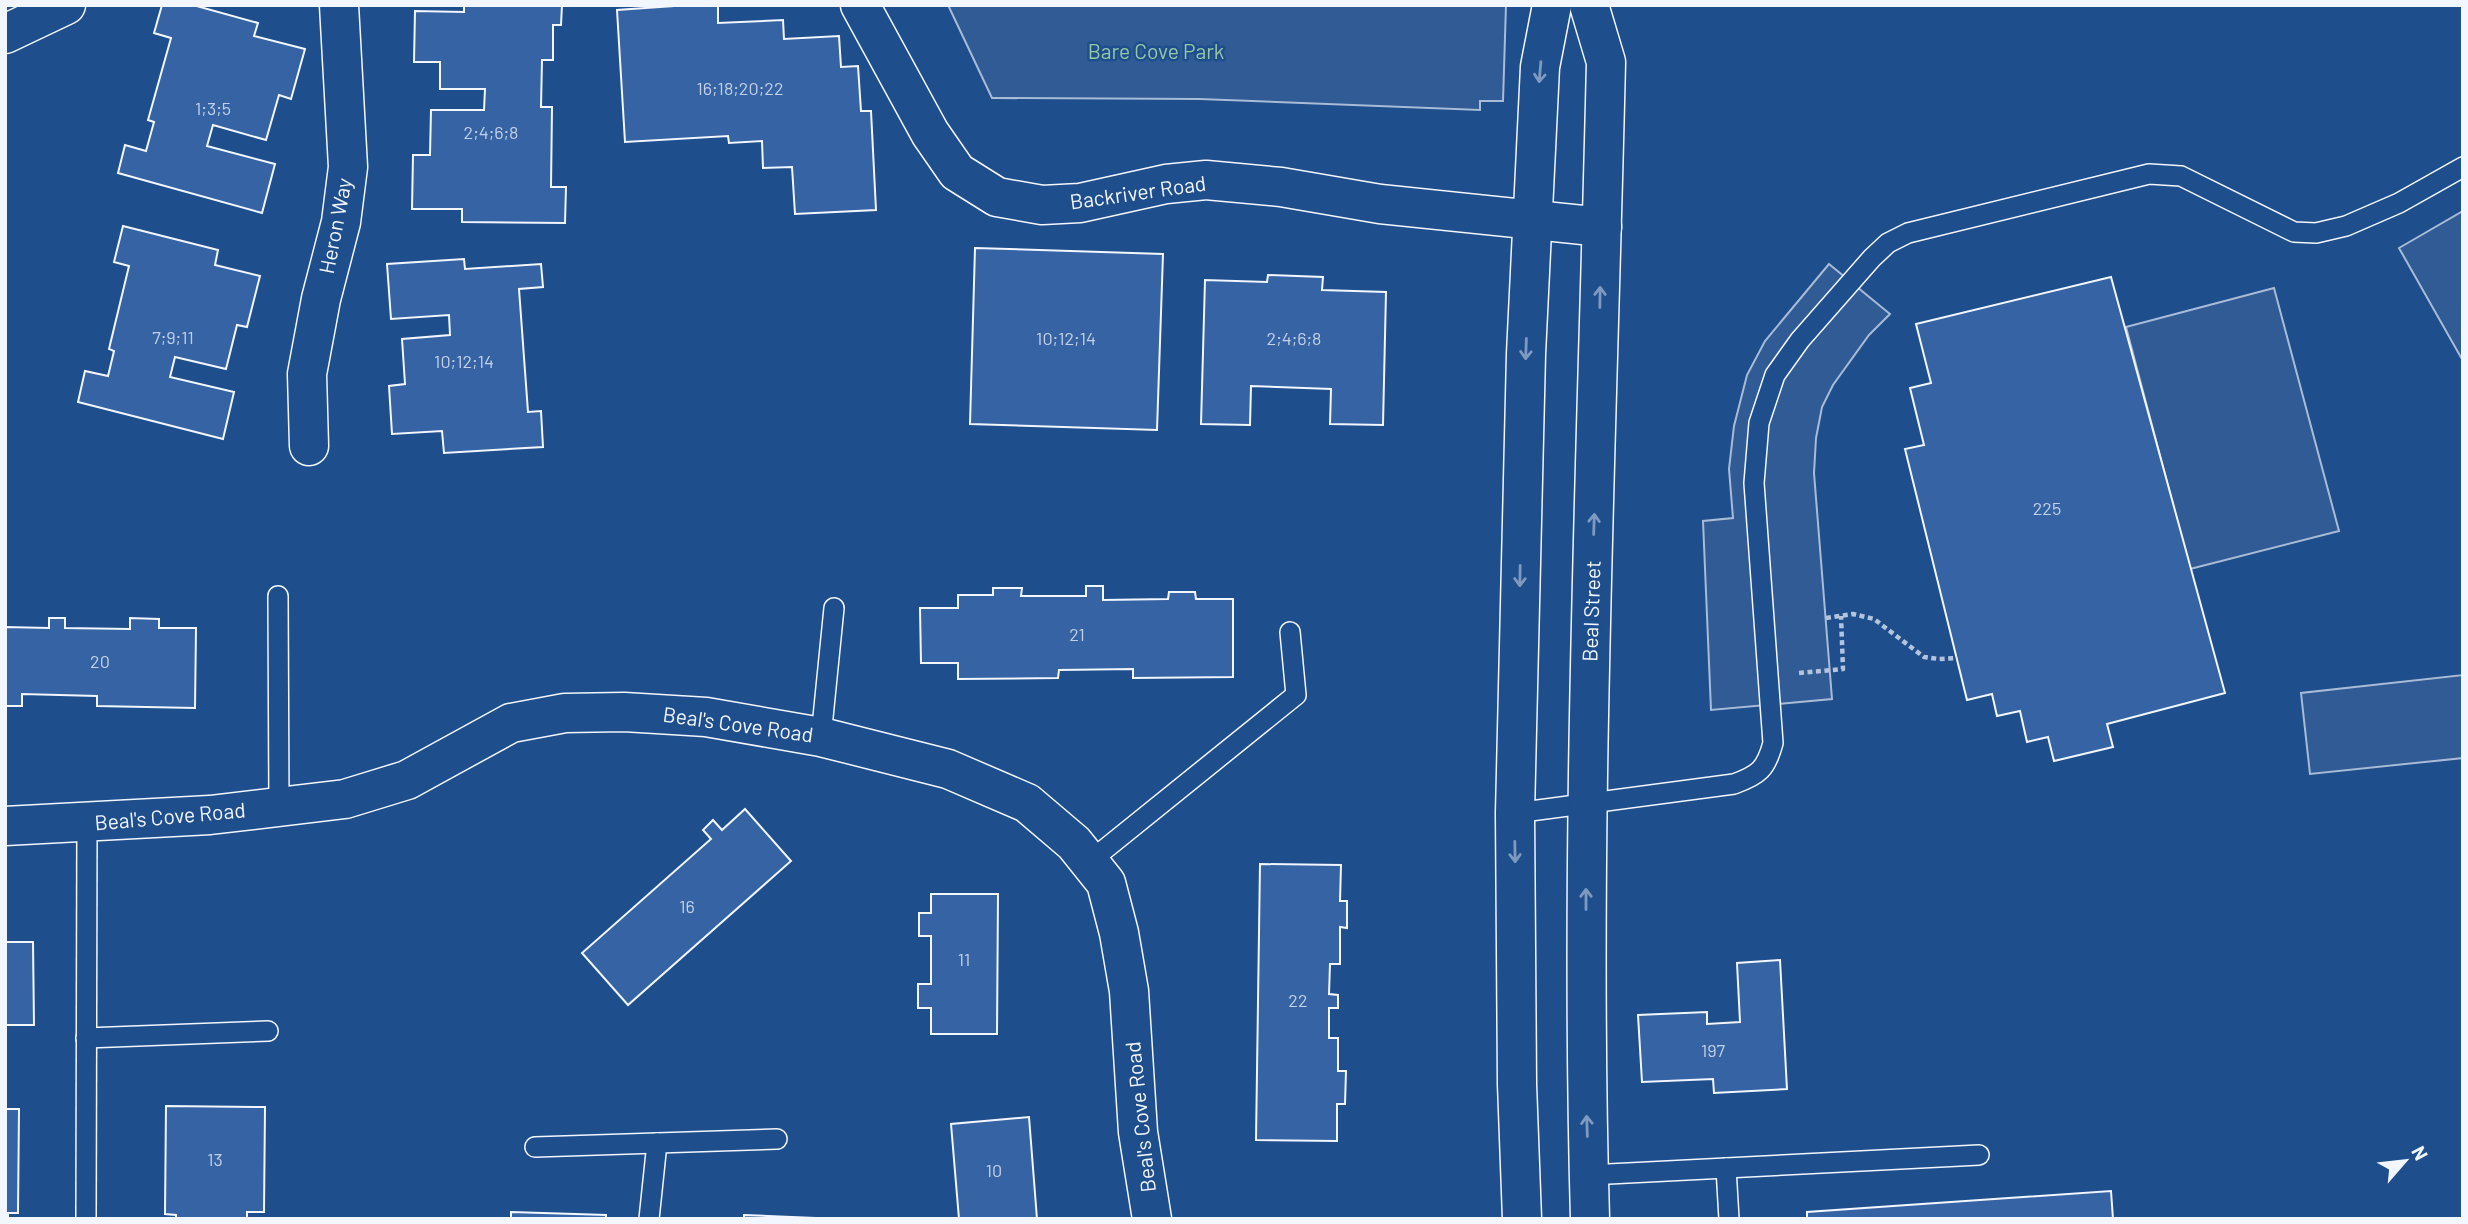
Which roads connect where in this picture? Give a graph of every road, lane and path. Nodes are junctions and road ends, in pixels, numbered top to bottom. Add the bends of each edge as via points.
1 (66, 5) edge
2 (339, 5) edge
3 (860, 5) edge
4 (1552, 5) edge
5 (1589, 5) edge
6 (5, 34) edge
7 (2463, 167) edge
8 (1532, 219) junction
9 (1602, 227) junction
10 (309, 446) dead end
11 (278, 596) dead end
12 (834, 608) dead end
13 (1840, 616) junction
14 (1826, 618) dead end
15 (1290, 632) dead end
16 (1957, 658) dead end
17 (1768, 677) junction
18 (821, 737) junction
19 (1587, 805) junction
20 (279, 807) junction
21 (1515, 813) junction
22 (87, 823) junction
23 (5, 826) edge
24 (1089, 862) junction
25 (268, 1031) dead end
26 (86, 1038) junction
27 (777, 1139) dead end
28 (657, 1143) junction
29 (534, 1147) dead end
30 (1979, 1155) dead end
31 (1726, 1168) junction
32 (1589, 1175) junction
33 (86, 1219) edge
34 (649, 1219) edge
35 (1152, 1219) edge
36 (1522, 1219) edge
37 (1590, 1219) edge
38 (1729, 1219) edge

1 - 6 street
2 - 10 street, Heron Way via 348,167 341,222 307,374
3 - 8 street, Backriver Road via 930,134 957,172 998,197 1042,205 1080,203 1206,180
4 -> 8 street via 1540,67
5 - 9 street, Beal Street via 1606,62
7 - 17 lane via 2399,203 2346,226 2316,233 2294,232 2181,176 2149,174 1908,233 1888,243 1775,375 1759,423 1754,483
8 - 9 street, Backriver Road
8 -> 21 street
19 -> 9 street, Beal Street
11 - 20 lane
12 - 18 lane
13 - 14 path
13 - 16 path via 1874,619 1924,657
13 - 17 path via 1843,669
15 - 24 lane via 1296,695
17 - 19 lane via 1773,743 1768,761 1755,776 1734,784
18 - 20 street, Beal's Cove Road via 706,717 565,713 511,723 407,780 345,799
18 - 24 street, Beal's Cove Road via 947,769 1027,803
19 - 21 lane
32 -> 19 street, Beal Street
20 - 22 street, Beal's Cove Road
21 -> 36 street
22 - 23 street, Beal's Cove Road
22 - 26 lane
24 - 35 street, Beal's Cove Road via 1106,883 1119,933 1129,991 1138,1132
25 - 26 lane
26 - 33 lane
27 - 28 lane
28 - 29 lane
28 - 34 lane
30 - 31 lane
31 - 32 lane
31 - 38 lane
32 - 37 street, Beal Street

